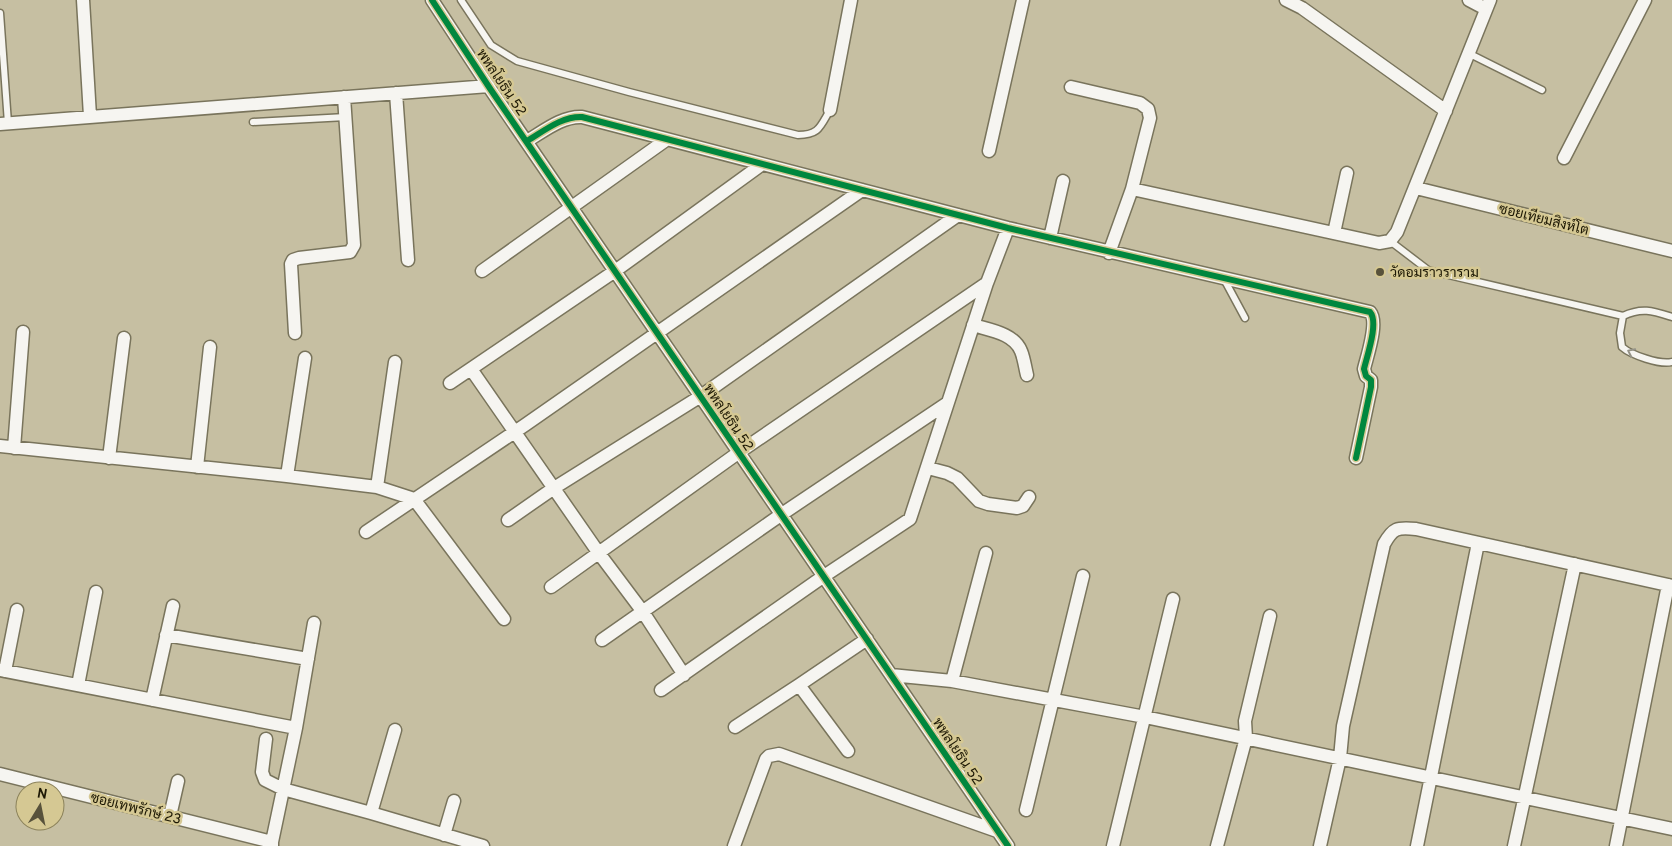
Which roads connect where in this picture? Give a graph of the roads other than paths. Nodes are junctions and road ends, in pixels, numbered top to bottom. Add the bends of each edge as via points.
1 (83, 0) edge
2 (432, 0) edge
3 (461, 0) edge
4 (851, 0) edge
5 (1023, 0) edge
6 (1286, 0) edge
7 (1469, 0) edge
8 (1645, 0) edge
9 (1488, 4) edge
10 (0, 13) edge
11 (1468, 53) junction
12 (489, 86) junction
13 (1071, 87) dead end
14 (1542, 90) dead end
15 (396, 93) junction
16 (344, 97) junction
17 (830, 110) joint
18 (1446, 112) junction
19 (90, 116) junction
20 (346, 117) junction
21 (253, 122) dead end
22 (4, 124) edge
23 (666, 140) junction
24 (527, 141) junction
25 (990, 151) dead end
26 (1564, 158) dead end
27 (761, 165) junction
28 (1347, 173) dead end
29 (1063, 181) dead end
30 (1416, 188) junction
31 (1132, 189) junction
32 (862, 190) junction
33 (572, 208) junction
34 (958, 215) junction
35 (1008, 228) junction
36 (1334, 233) junction
37 (1050, 238) junction
38 (1390, 241) junction
39 (1672, 251) edge
40 (1109, 252) junction
41 (408, 260) dead end
42 (482, 271) dead end
43 (615, 271) junction
44 (1224, 279) junction
45 (987, 283) junction
46 (1623, 316) junction
47 (1672, 316) edge
48 (1244, 318) dead end
49 (973, 325) junction
50 (23, 332) dead end
51 (295, 333) dead end
52 (658, 333) junction
53 (124, 338) dead end
54 (210, 347) dead end
55 (305, 358) dead end
56 (394, 362) dead end
57 (1672, 362) edge
58 (472, 369) junction
59 (1027, 375) dead end
60 (450, 383) dead end
61 (700, 396) junction
62 (946, 404) junction
63 (516, 432) junction
64 (0, 446) edge
65 (14, 448) junction
66 (738, 453) junction
67 (110, 458) junction
68 (1356, 458) dead end
69 (197, 467) junction
70 (928, 468) junction
71 (287, 476) junction
72 (377, 487) junction
73 (554, 488) junction
74 (1030, 497) dead end
75 (414, 499) junction
76 (782, 514) junction
77 (508, 520) dead end
78 (366, 532) dead end
79 (1478, 543) junction
80 (598, 552) junction
81 (986, 553) dead end
82 (1575, 564) junction
83 (824, 576) junction
84 (1083, 576) dead end
85 (1670, 585) edge
86 (551, 587) dead end
87 (96, 592) dead end
88 (1173, 599) dead end
89 (173, 606) dead end
90 (17, 610) dead end
91 (643, 612) junction
92 (1270, 616) dead end
93 (504, 619) dead end
94 (314, 623) dead end
95 (166, 634) junction
96 (866, 639) junction
97 (602, 640) dead end
98 (308, 659) junction
99 (2, 670) edge
100 (684, 675) junction
101 (891, 675) junction
102 (952, 681) junction
103 (78, 685) junction
104 (799, 686) junction
105 (661, 690) dead end
106 (1053, 699) junction
107 (152, 700) junction
108 (1145, 717) junction
109 (735, 727) dead end
110 (296, 728) junction
111 (395, 730) dead end
112 (1246, 738) junction
113 (266, 739) dead end
114 (848, 751) dead end
115 (1340, 758) junction
116 (0, 774) edge
117 (1431, 778) junction
118 (178, 781) dead end
119 (283, 789) junction
120 (1525, 797) junction
121 (454, 801) dead end
122 (1026, 810) dead end
123 (371, 813) junction
124 (170, 816) junction
125 (1623, 818) junction
126 (1672, 829) edge
127 (997, 831) junction
128 (444, 835) junction
129 (272, 844) edge
130 (483, 846) edge
131 (734, 846) edge
132 (1008, 846) edge
133 (1113, 846) edge
134 (1218, 846) edge
135 (1320, 846) edge
136 (1417, 846) edge
137 (1514, 846) edge
138 (1616, 846) edge

1 - 19 street
2 - 12 street, พหลโยธิน 52
3 - 17 lane via 491,45 517,60 798,135 810,135 819,128
4 - 17 street
5 - 25 street
6 - 18 street via 1302,8
7 - 9 street
8 - 26 street
9 - 11 street
10 - 22 lane
11 - 14 lane
11 - 18 street
12 - 15 street
12 - 24 street, พหลโยธิน 52
13 - 31 street via 1140,103 1148,109 1150,118
15 - 16 street
15 - 41 street
16 - 19 street
16 - 20 street
18 - 30 street
19 - 22 street
20 - 21 lane
20 - 51 street via 354,244 350,252 293,260
23 - 24 street via 574,117
23 - 27 street
23 - 33 street
24 - 33 street, พหลโยธิน 52
27 - 32 street
27 - 43 street
28 - 36 street
29 - 37 street
30 - 38 street
30 - 39 street, ซอยเทียมสิงห์โต
31 - 36 street
31 - 40 street
32 - 34 street
32 - 52 street
33 - 42 street
33 - 43 street, พหลโยธิน 52
34 - 35 street
34 - 61 street
35 - 37 street
35 - 45 street
36 - 38 street via 1379,243
37 - 40 street
38 - 46 lane via 1428,270
40 - 44 street
43 - 52 street, พหลโยธิน 52
43 - 58 street
44 - 48 lane
44 - 68 street via 1370,312 1374,316 1364,369 1371,380 1371,387
45 - 49 street
45 - 66 street
46 - 47 lane via 1650,310
57 -> 46 lane via 1636,355 1622,347
49 - 59 street via 1009,337 1016,343
49 - 62 street
50 - 65 street
52 - 61 street, พหลโยธิน 52
52 - 63 street
53 - 67 street
54 - 69 street
55 - 71 street
56 - 72 street
58 - 60 street
58 - 63 street
61 - 66 street, พหลโยธิน 52
61 - 73 street
62 - 70 street
62 - 76 street
63 - 73 street
63 - 75 street
64 - 65 street
65 - 67 street
66 - 76 street, พหลโยธิน 52
66 - 80 street
67 - 69 street
69 - 71 street
70 - 74 street via 957,478 979,501 988,504 1017,508
70 - 83 street via 910,519
71 - 72 street
72 - 75 street
73 - 77 street
73 - 80 street
75 - 78 street
75 - 93 street
76 - 83 street, พหลโยธิน 52
76 - 91 street
79 - 82 street
79 - 115 street via 1401,527 1390,532 1384,544 1343,726
79 - 117 street
80 - 86 street
80 - 91 street
81 - 102 street
82 - 85 street
82 - 120 street
83 - 96 street, พหลโยธิน 52
83 - 100 street
84 - 106 street
85 - 125 street
87 - 103 street
88 - 108 street
89 - 95 street
90 - 99 street
91 - 97 street
91 - 100 street
92 - 112 street via 1245,721
94 - 98 street, ซอยเทพรักษ์ 23
95 - 98 street
95 - 107 street
96 - 101 street, พหลโยธิน 52
96 - 104 street
98 - 110 street, ซอยเทพรักษ์ 23
99 - 103 street
100 - 105 street
101 - 102 street
101 - 127 street, พหลโยธิน 52
102 - 106 street
103 - 107 street
104 - 109 street
104 - 114 street
106 - 108 street
106 - 122 street
107 - 110 street
108 - 112 street
108 - 133 street
110 - 119 street, ซอยเทพรักษ์ 23
111 - 123 street
112 - 115 street
112 - 134 street
113 - 119 street via 263,777
115 - 117 street
115 - 135 street
116 - 124 street, ซอยเทพรักษ์ 23
117 - 120 street
117 - 136 street
118 - 124 street
119 - 123 street
119 - 129 street, ซอยเทพรักษ์ 23
120 - 125 street
120 - 137 street
121 - 128 street
123 - 128 street
124 - 129 street, ซอยเทพรักษ์ 23
125 - 126 street
125 - 138 street
127 - 131 street via 779,754 766,759
127 - 132 street, พหลโยธิน 52
128 - 130 street

